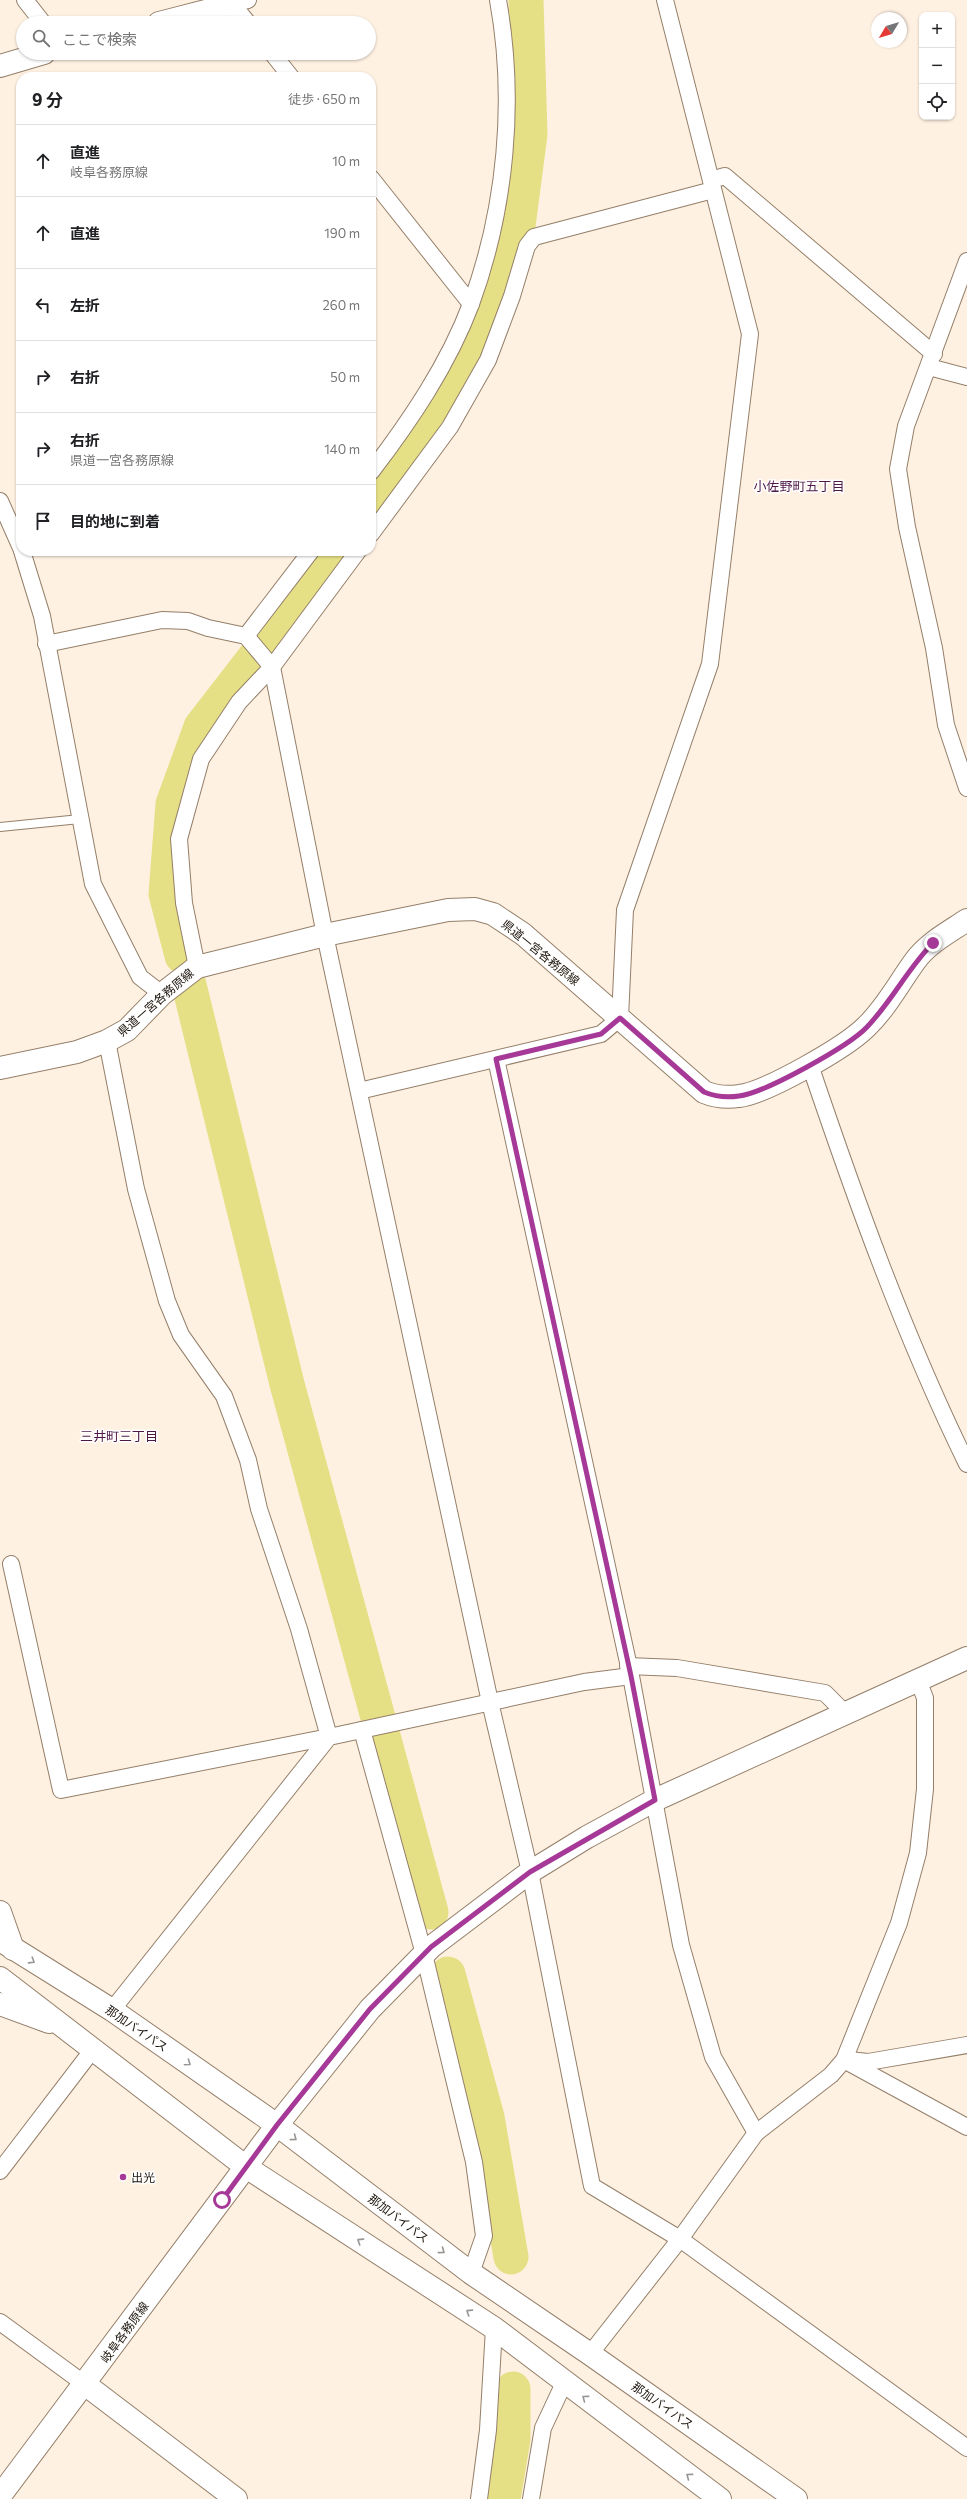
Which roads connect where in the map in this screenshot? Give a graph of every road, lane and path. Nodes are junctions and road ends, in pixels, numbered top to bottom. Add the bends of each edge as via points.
1 (25, 0) edge
2 (498, 0) edge
3 (665, 0) edge
4 (237, 1) edge
5 (38, 16) edge
6 (184, 16) edge
7 (244, 16) edge
8 (20, 60) edge
9 (278, 60) edge
10 (0, 66) edge
11 (287, 72) edge
12 (376, 184) edge
13 (712, 185) junction
14 (967, 261) edge
15 (471, 304) junction
16 (932, 360) junction
17 (967, 377) edge
18 (376, 465) edge
19 (0, 501) edge
20 (376, 527) edge
21 (16, 537) edge
22 (24, 556) edge
23 (308, 556) edge
24 (354, 556) edge
25 (250, 640) junction
26 (46, 644) junction
27 (270, 664) junction
28 (967, 788) edge
29 (80, 819) junction
30 (0, 827) edge
31 (967, 920) edge
32 (325, 935) junction
33 (196, 967) junction
34 (162, 994) junction
35 (620, 1018) junction
36 (107, 1041) junction
37 (496, 1059) junction
38 (810, 1065) junction
39 (0, 1068) edge
40 (359, 1091) junction
41 (967, 1464) edge
42 (0, 1578) edge
43 (967, 1658) edge
44 (630, 1671) junction
45 (918, 1680) junction
46 (490, 1702) junction
47 (845, 1714) junction
48 (368, 1729) junction
49 (329, 1737) junction
50 (655, 1800) junction
51 (530, 1872) junction
52 (0, 1912) edge
53 (6, 1945) edge
54 (424, 1954) junction
55 (0, 1978) edge
56 (0, 2004) edge
57 (112, 2010) junction
58 (66, 2027) junction
59 (967, 2045) edge
60 (94, 2048) junction
61 (844, 2060) junction
62 (277, 2125) junction
63 (967, 2127) edge
64 (756, 2133) junction
65 (246, 2167) junction
66 (0, 2171) edge
67 (680, 2240) junction
68 (471, 2273) junction
69 (0, 2322) edge
70 (494, 2328) junction
71 (590, 2354) junction
72 (564, 2383) junction
73 (86, 2385) junction
74 (967, 2448) edge
75 (0, 2496) edge
76 (236, 2499) edge
77 (479, 2499) edge
78 (531, 2499) edge
79 (720, 2499) edge
80 (796, 2499) edge

1 - 5 street
2 - 15 street via 504,32 507,126 494,233
3 - 13 street
4 - 6 main road
4 - 7 street
8 - 10 main road
9 - 11 street
12 - 15 street
13 - 16 street via 725,176
13 - 20 street via 534,237 527,246 488,360 450,427
13 - 35 street via 750,334 710,664 626,910
14 - 16 street
15 - 18 street via 454,343 406,426
16 - 17 street
16 - 28 street via 906,426 898,469 907,527 934,648 946,725
19 - 21 street
22 - 26 street via 42,616
23 - 25 street
24 - 27 street
25 - 26 street via 188,621 162,620
25 - 27 street
26 - 29 street
27 - 32 street
27 - 33 street via 239,702 200,759 179,839 184,903
29 - 30 lane
29 - 34 street via 92,884 140,978
31 - 38 main road, 県道一宮各務原線 via 933,943 916,960 900,986 866,1028
32 - 33 main road, 県道一宮各務原線
32 - 35 main road, 県道一宮各務原線 via 448,910 474,909 493,914 523,934
32 - 40 street
33 - 34 main road, 県道一宮各務原線
34 - 36 main road, 県道一宮各務原線 via 127,1030
35 - 37 street via 601,1034
35 - 38 main road, 県道一宮各務原線 via 704,1092 717,1097 740,1096
36 - 39 main road, 県道一宮各務原線 via 77,1052
36 - 49 street via 136,1189 167,1301 181,1334 224,1396 248,1460 259,1509 299,1629
37 - 40 street
37 - 44 street
38 - 41 street via 878,1259 933,1395
40 - 46 street
42 - 49 street via 11,1564 61,1790
43 - 45 main road, 岐阜各務原線
44 - 46 street
44 - 47 street via 677,1668 825,1693
44 - 50 street
45 - 47 main road, 岐阜各務原線
45 - 61 street via 925,1698 925,1789 918,1853 899,1923
46 - 48 street
46 - 51 street
47 - 50 main road, 岐阜各務原線
48 - 49 street
48 - 54 street
49 - 57 street
50 - 51 main road, 岐阜各務原線
50 - 64 street via 681,1945 713,2057
51 - 54 main road, 岐阜各務原線
51 - 67 street via 592,2186
52 - 53 main road
53 -> 57 main road, 那加バイパス
54 - 62 main road, 岐阜各務原線 via 370,2009
54 - 68 street via 474,2162 484,2236
55 - 58 main road
56 - 58 main road
57 -> 62 main road, 那加バイパス
58 - 60 main road
59 - 61 street via 868,2062
60 - 65 main road
60 - 66 street
61 - 63 street
61 - 64 street via 831,2075
62 - 65 main road, 岐阜各務原線
62 -> 68 main road, 那加バイパス
64 - 67 street
70 -> 65 main road
65 - 73 main road, 岐阜各務原線
67 - 71 street
67 - 74 street
68 - 71 main road, 那加バイパス
69 - 73 street
70 - 72 main road
70 - 77 street via 488,2430
71 - 80 main road, 那加バイパス
72 - 78 street via 543,2428
79 -> 72 main road
73 - 75 main road, 岐阜各務原線
73 - 76 main road

